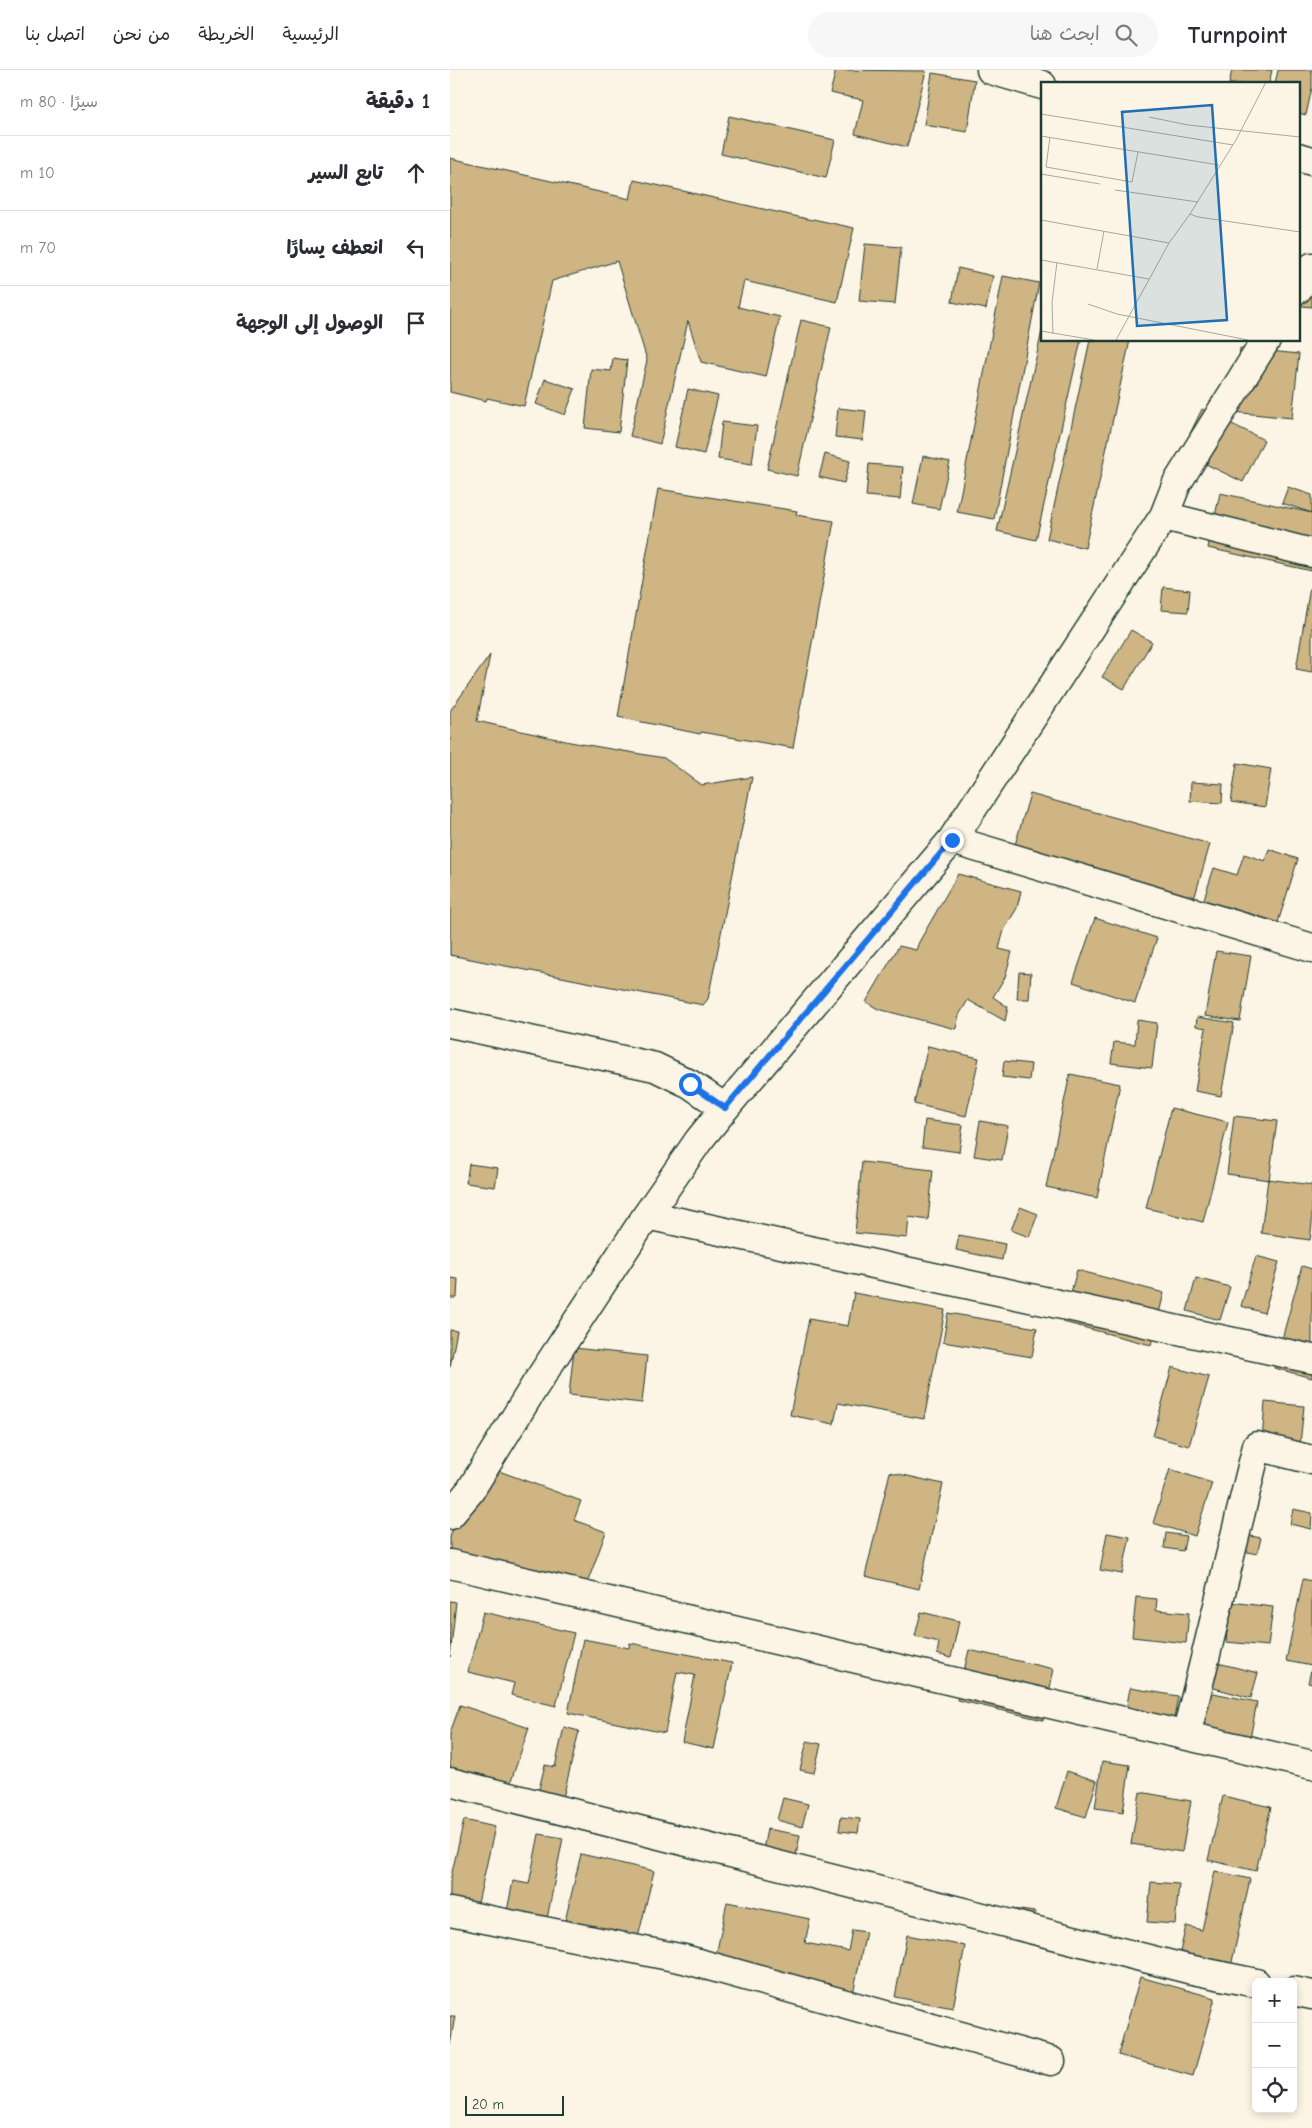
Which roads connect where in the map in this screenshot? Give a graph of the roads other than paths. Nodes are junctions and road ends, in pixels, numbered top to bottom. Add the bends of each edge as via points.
1 (991, 70) edge
2 (1041, 84) edge
3 (1299, 157) edge
4 (1312, 161) edge
5 (1312, 267) edge
6 (1299, 287) edge
7 (1265, 341) edge
8 (1164, 516) junction
9 (1312, 553) edge
10 (952, 840) junction
11 (1312, 948) edge
12 (450, 1023) edge
13 (725, 1108) junction
14 (647, 1215) junction
15 (1312, 1359) edge
16 (1312, 1460) edge
17 (450, 1515) edge
18 (450, 1564) edge
19 (1186, 1736) junction
20 (1312, 1765) edge
21 (450, 1782) edge
22 (450, 1912) edge
23 (1252, 1982) edge
24 (1297, 1992) edge
25 (1312, 1995) edge
26 (1051, 2061) dead end

1 - 2 street
3 - 4 street
5 - 6 street
7 - 8 street via 1177,483
8 - 9 street
8 - 10 street
10 - 11 street
10 - 13 street
12 - 13 street via 655,1067 690,1084
13 - 14 street
14 - 15 street
14 - 17 street via 470,1491
16 - 19 street via 1257,1446
18 - 19 street
19 - 20 street
21 - 23 street via 1188,1969
22 - 26 street via 684,1959
24 - 25 street

